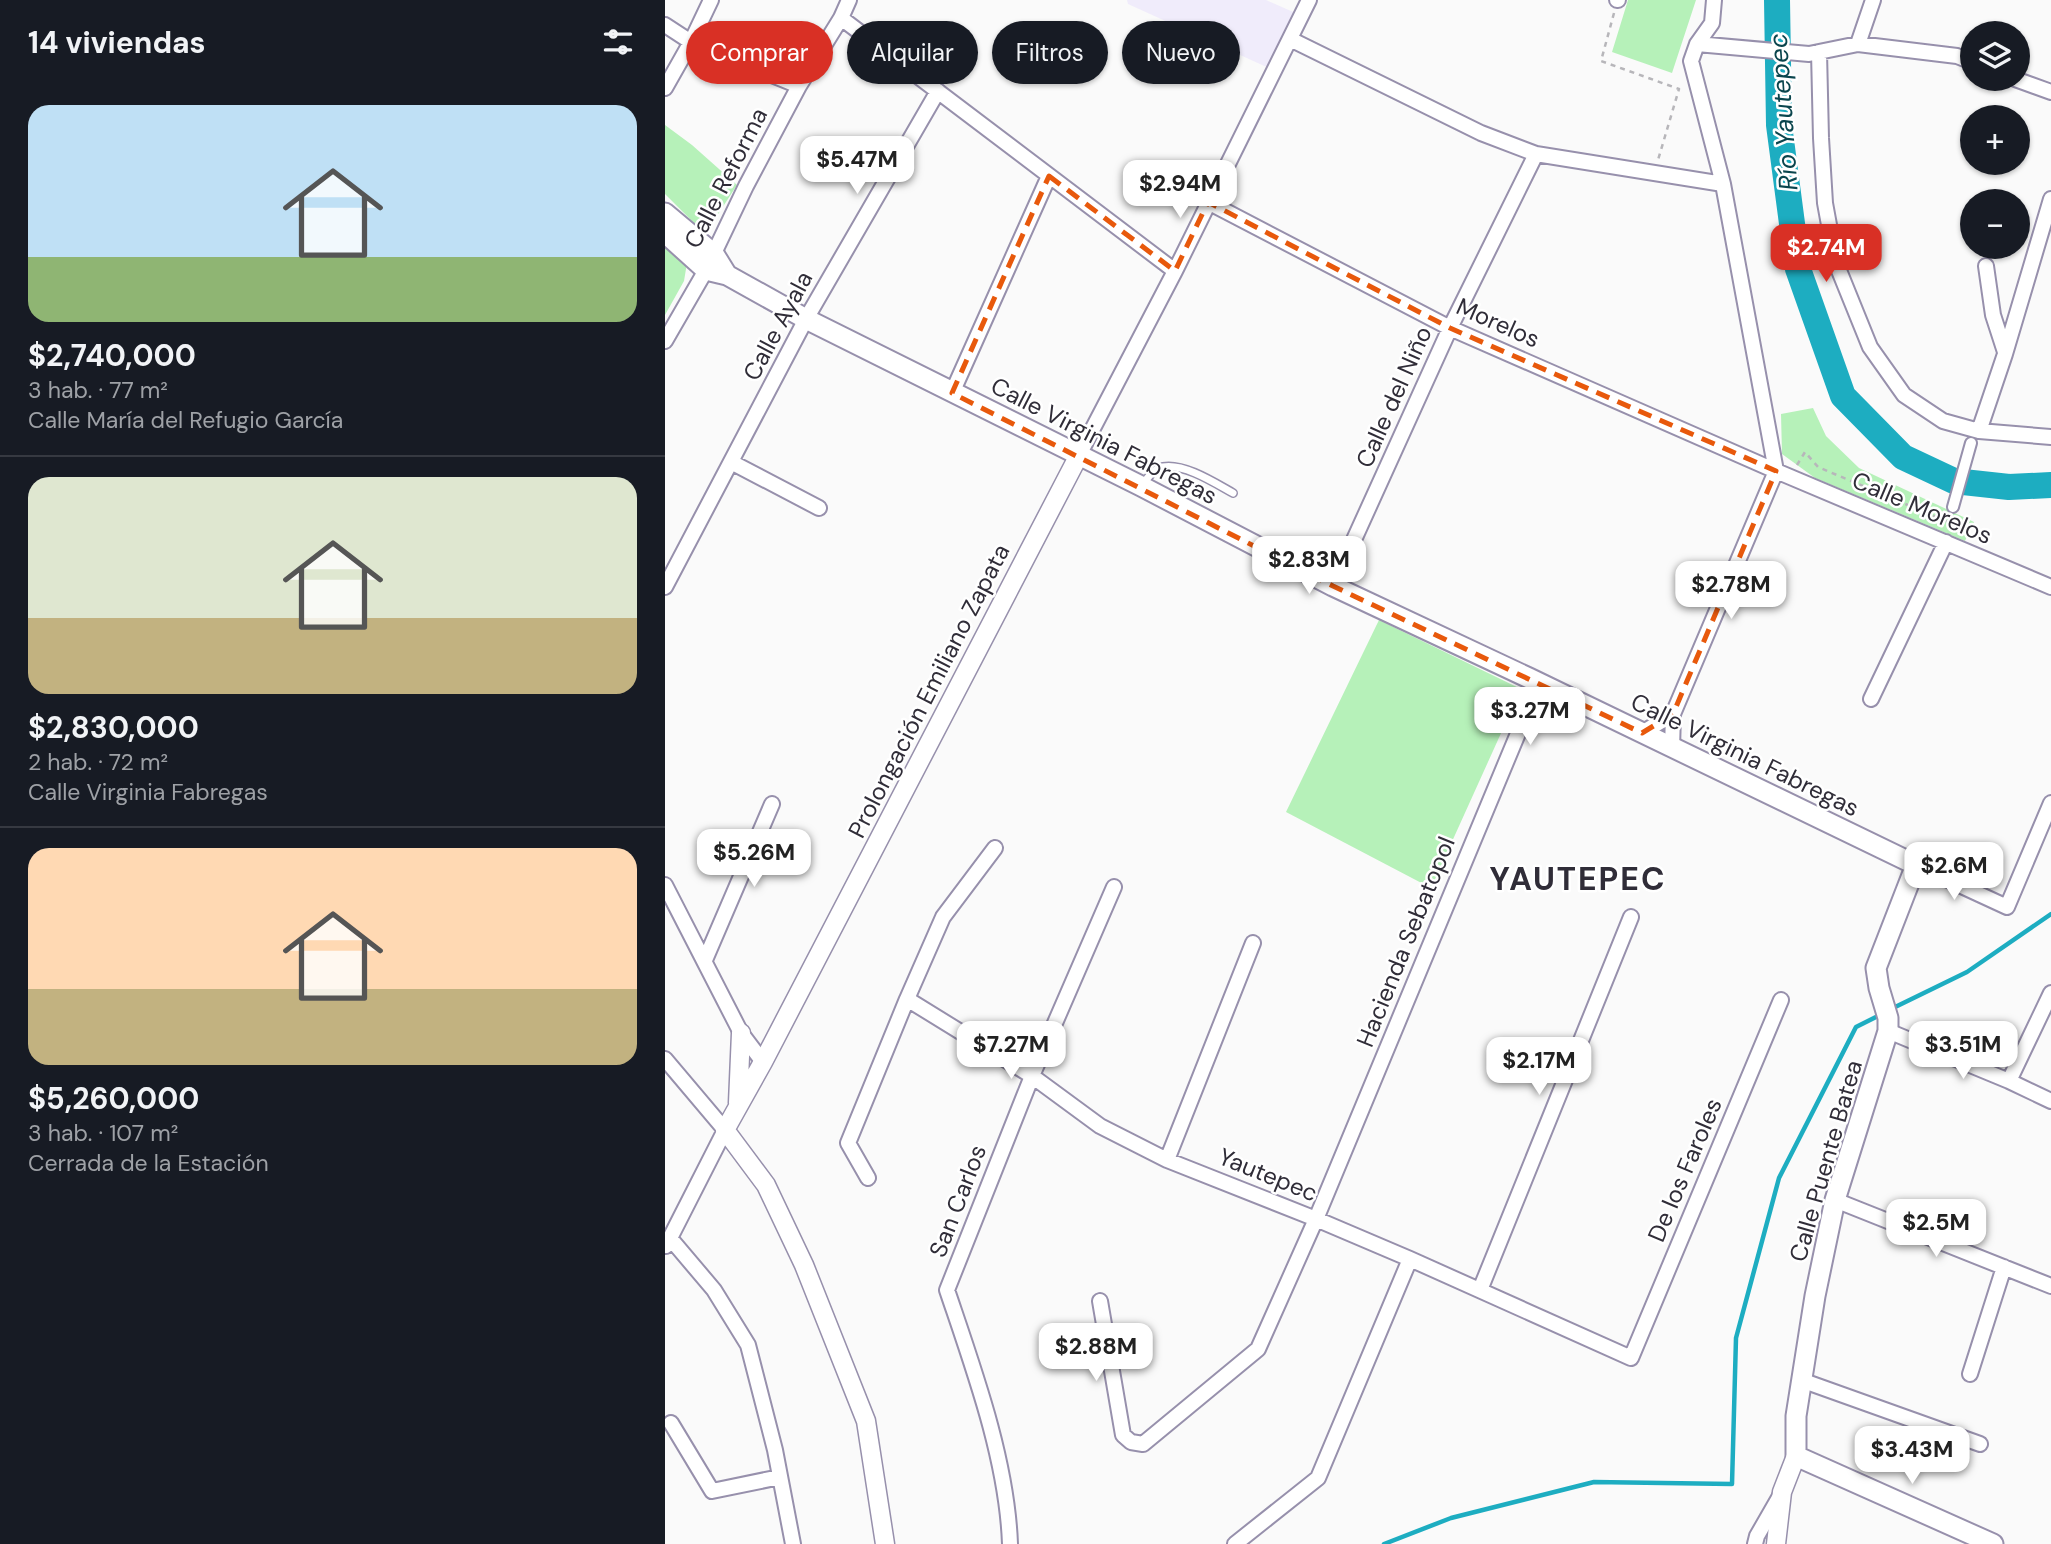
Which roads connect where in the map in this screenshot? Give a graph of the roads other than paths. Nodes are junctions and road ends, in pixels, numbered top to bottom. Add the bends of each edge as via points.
1 (711, 0) edge
2 (849, 0) edge
3 (1308, 0) edge
4 (1714, 0) edge
5 (1873, 0) edge
6 (841, 18) junction
7 (701, 21) edge
8 (665, 25) edge
9 (1290, 39) junction
10 (686, 40) edge
11 (1697, 44) junction
12 (1858, 44) junction
13 (686, 52) edge
14 (1814, 53) junction
15 (1960, 57) edge
16 (794, 84) edge
17 (2030, 85) edge
18 (799, 86) junction
19 (665, 88) edge
20 (938, 90) junction
21 (2051, 93) edge
22 (1535, 154) junction
23 (1049, 176) junction
24 (1723, 184) junction
25 (2051, 199) edge
26 (1208, 202) junction
27 (665, 213) edge
28 (665, 233) edge
29 (710, 262) junction
30 (1986, 266) dead end
31 (1175, 271) junction
32 (806, 319) junction
33 (1450, 328) junction
34 (665, 341) edge
35 (2005, 354) junction
36 (952, 393) junction
37 (1975, 437) junction
38 (2051, 438) edge
39 (1079, 454) junction
40 (731, 462) junction
41 (1782, 474) junction
42 (1141, 486) junction
43 (1233, 493) dead end
44 (1952, 507) dead end
45 (819, 508) dead end
46 (1946, 542) junction
47 (1333, 586) junction
48 (665, 587) edge
49 (2051, 587) edge
50 (1539, 683) junction
51 (1871, 699) dead end
52 (1672, 714) junction
53 (1642, 733) junction
54 (1672, 748) junction
55 (2051, 803) edge
56 (772, 804) dead end
57 (995, 848) dead end
58 (1916, 865) junction
59 (665, 885) edge
60 (1114, 887) dead end
61 (1631, 917) dead end
62 (1253, 943) dead end
63 (705, 960) junction
64 (2051, 993) edge
65 (907, 999) junction
66 (1781, 1000) dead end
67 (1888, 1025) junction
68 (741, 1033) junction
69 (665, 1059) edge
70 (764, 1062) junction
71 (1032, 1076) junction
72 (2009, 1081) junction
73 (2051, 1101) edge
74 (738, 1107) junction
75 (725, 1130) junction
76 (1167, 1160) junction
77 (868, 1178) dead end
78 (1835, 1200) junction
79 (1316, 1219) junction
80 (667, 1243) edge
81 (1410, 1259) junction
82 (2004, 1267) junction
83 (2051, 1286) edge
84 (1480, 1290) junction
85 (1100, 1301) dead end
86 (1631, 1357) joint
87 (1970, 1374) dead end
88 (1801, 1380) junction
89 (671, 1423) dead end
90 (1980, 1444) dead end
91 (1795, 1456) junction
92 (780, 1477) junction
93 (1782, 1492) junction
94 (793, 1544) edge
95 (885, 1544) edge
96 (1010, 1544) edge
97 (1235, 1544) edge
98 (1755, 1544) edge
99 (1776, 1544) edge
100 (1993, 1544) edge

1 - 7 street
2 - 6 street, Calle Reforma
3 - 9 street
4 - 11 street via 1712,23
5 - 12 street
6 - 18 street, Calle Reforma
6 - 20 street
8 - 10 street
9 - 22 street
9 - 26 street
11 - 14 street
11 - 24 street via 1691,61
12 - 14 street
12 - 15 street
13 - 19 street
14 - 37 street via 1825,202 1836,263 1870,347 1904,395
16 - 18 street
17 - 21 street
18 - 29 street, Calle Reforma
20 - 23 street
20 - 32 street, Calle Ayala
22 - 24 street
22 - 33 street, Calle del Niño
23 - 31 street
23 - 36 street
24 - 41 street
25 - 35 street
26 - 31 street
26 - 33 street, Morelos
27 - 29 main road
28 - 29 main road
29 - 32 main road, Calle Virginia Fabregas
29 - 34 street, Calle Reforma
30 - 35 street
31 - 39 street
32 - 36 main road, Calle Virginia Fabregas
32 - 40 street, Calle Ayala
33 - 41 street, Morelos
33 - 47 street, Calle del Niño
35 - 37 street
36 - 39 main road, Calle Virginia Fabregas
37 - 38 street
37 - 44 street
39 - 42 main road, Calle Virginia Fabregas
39 - 70 street, Prolongación Emiliano Zapata
40 - 45 street
40 - 48 street, Calle Ayala
41 - 46 street, Calle Morelos
41 - 52 street
42 - 43 lane via 1163,467 1183,468
42 - 47 main road, Calle Virginia Fabregas
46 - 49 street, Calle Morelos
46 - 51 street
47 - 50 main road, Calle Virginia Fabregas
50 - 53 main road, Calle Virginia Fabregas
50 - 79 street, Hacienda Sebatopol
52 - 53 street
52 - 54 street
53 - 54 main road, Calle Virginia Fabregas
54 - 58 main road, Calle Virginia Fabregas
55 - 58 street via 2007,907
56 - 63 street
57 - 65 street via 943,917
58 - 67 main road via 1876,968
59 - 63 street
60 - 71 street, San Carlos
61 - 84 street
62 - 76 street
63 - 68 street
64 - 72 street
65 - 71 street, Yautepec
65 - 77 street via 848,1143
66 - 86 street, De los Faroles
67 - 72 street
67 - 78 main road, Calle Puente Batea
68 - 70 street
68 - 74 street
69 - 75 street
70 - 74 street, Prolongación Emiliano Zapata
71 - 76 street, Yautepec via 1100,1126
71 - 96 street, San Carlos via 947,1290 995,1447
72 - 73 street
74 - 75 street, Prolongación Emiliano Zapata
75 - 80 street, Prolongación Emiliano Zapata
75 - 95 street via 766,1185 804,1265 866,1421
76 - 79 street, Yautepec
78 - 82 street
78 - 88 main road, Calle Puente Batea
79 - 81 street, Yautepec
79 - 85 street, Hacienda Sebatopol via 1258,1349 1143,1444 1122,1435
80 - 92 street via 714,1290 748,1345
81 - 84 street, Yautepec
81 - 97 street via 1318,1478
82 - 83 street
82 - 87 street
84 - 86 street, Yautepec
88 - 90 street
88 - 91 main road, Calle Puente Batea
89 - 92 street via 712,1491
91 - 93 street
91 - 100 main road
92 - 94 street
93 - 98 street
93 - 99 street

